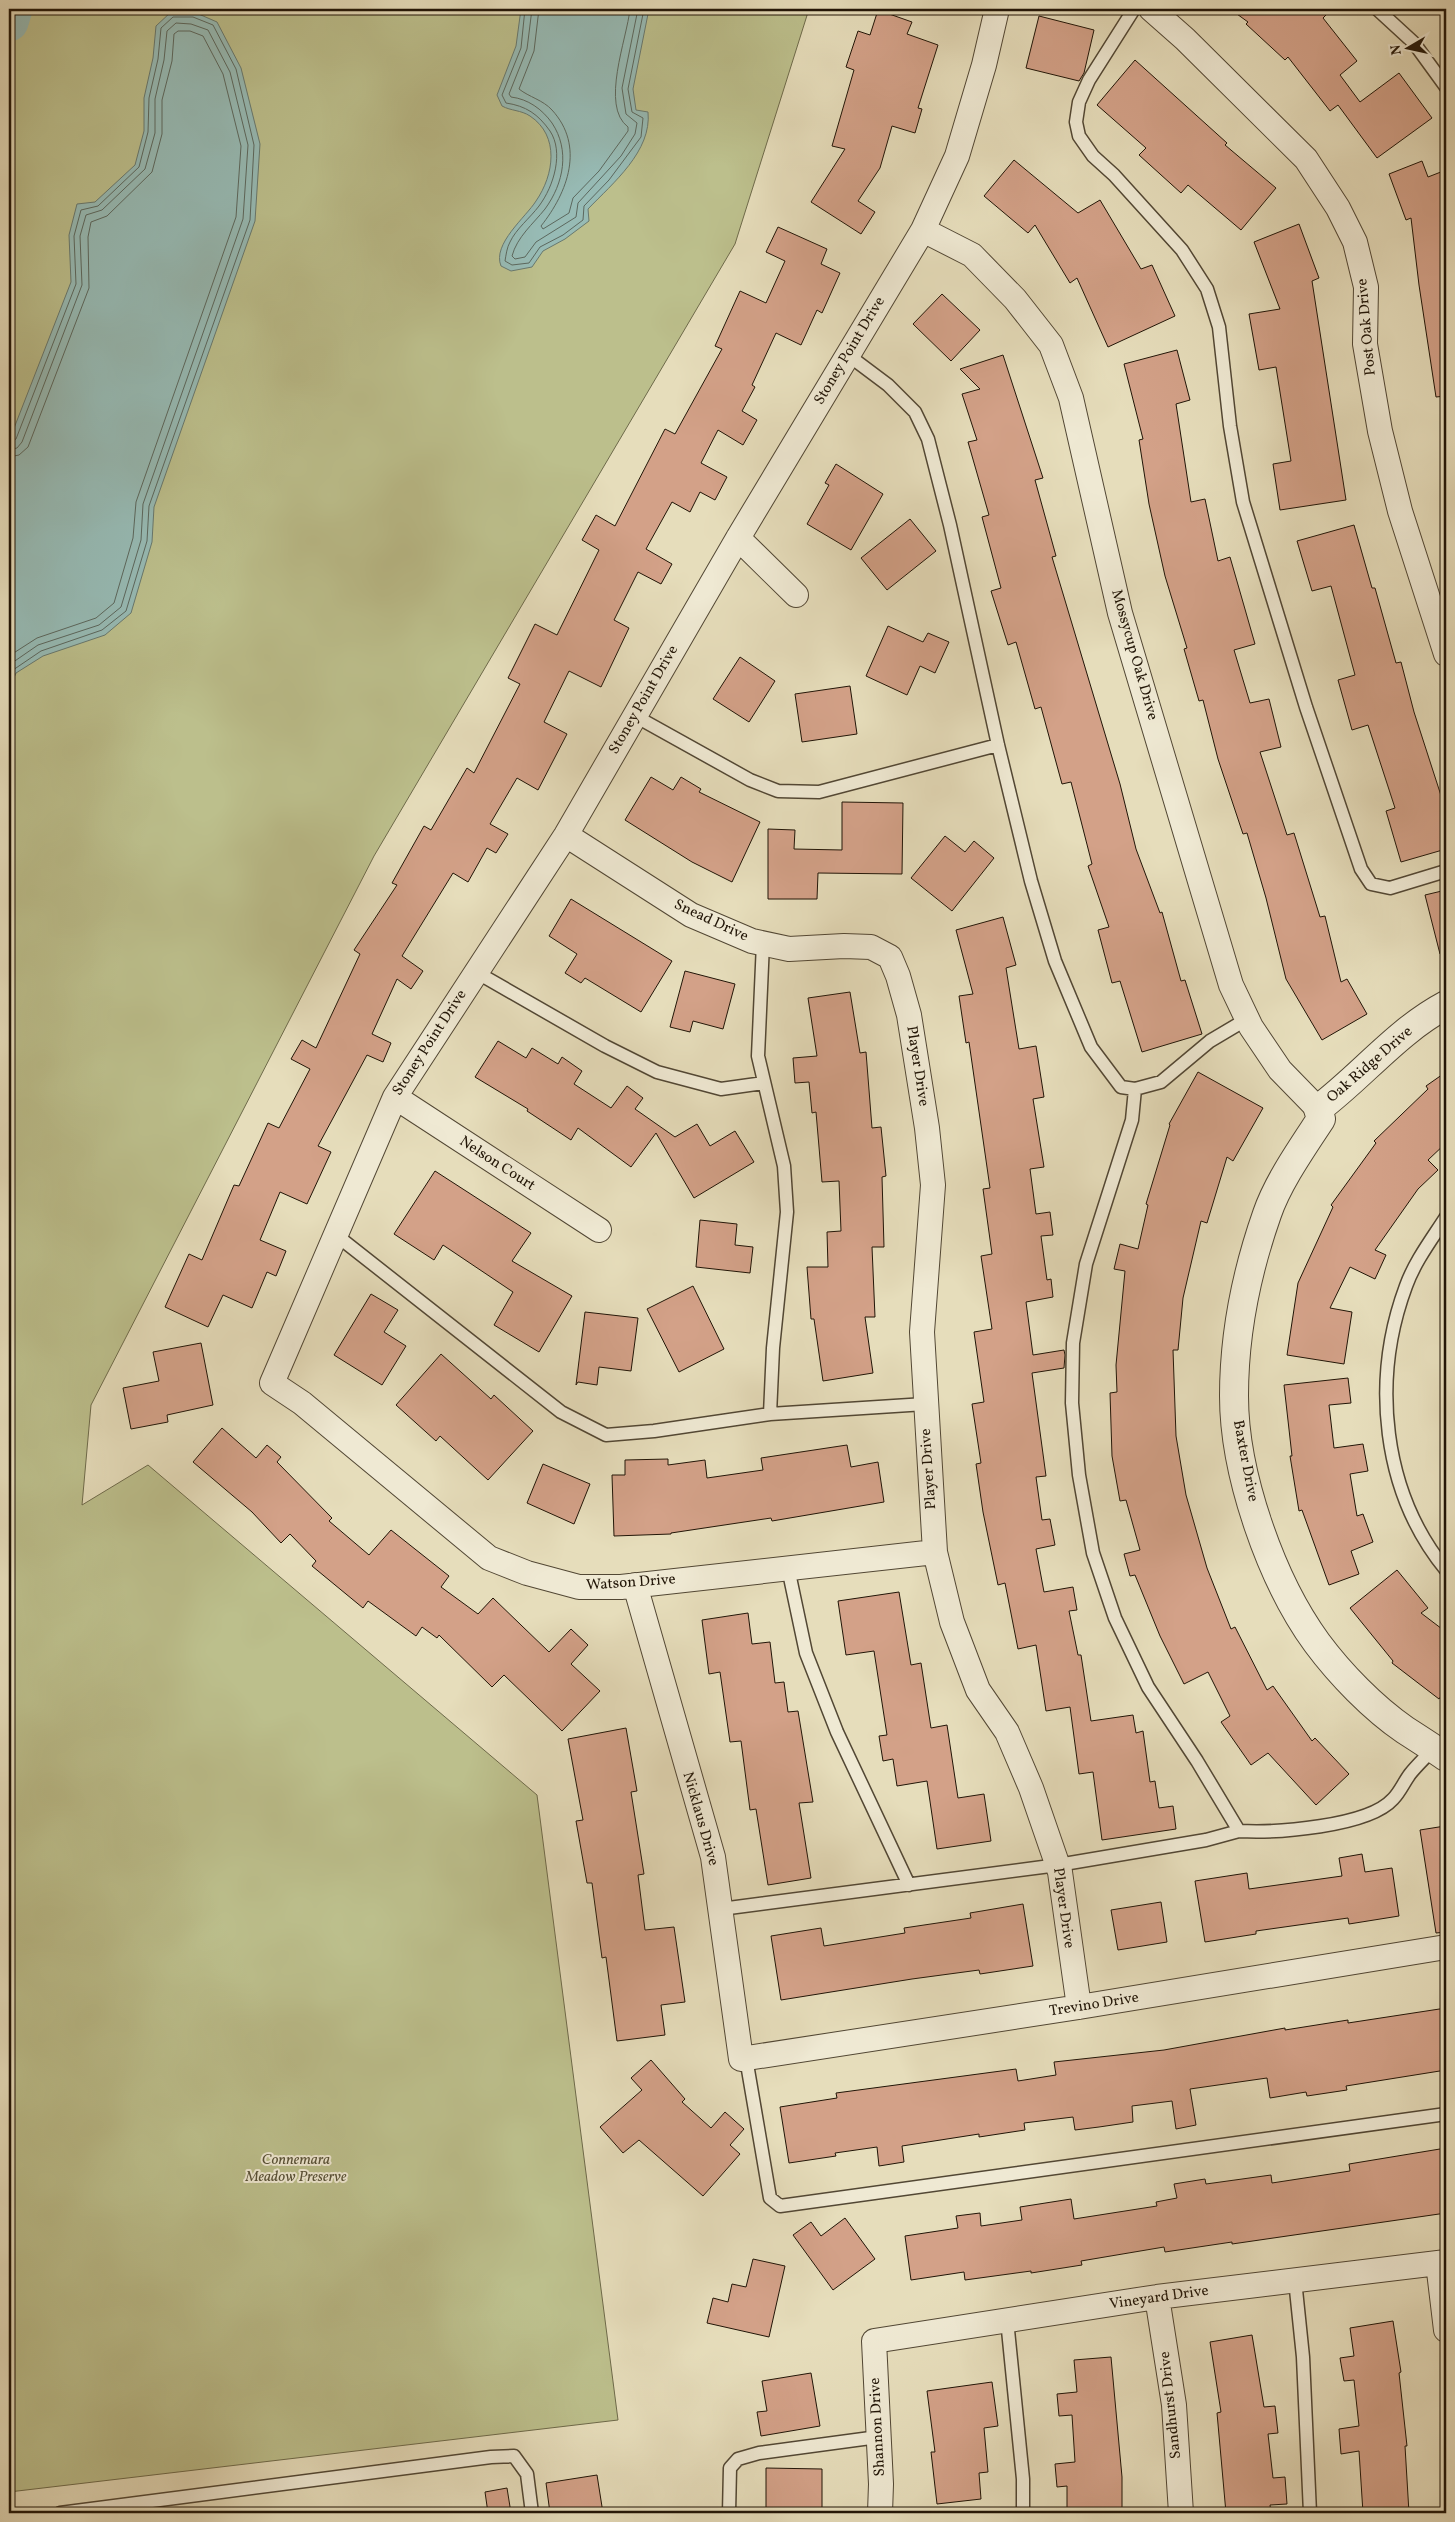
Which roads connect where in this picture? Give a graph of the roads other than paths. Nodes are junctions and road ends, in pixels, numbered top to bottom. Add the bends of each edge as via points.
1 (997, 9) edge
2 (1134, 9) edge
3 (1151, 9) edge
4 (1377, 9) edge
5 (1446, 87) edge
6 (923, 230) junction
7 (848, 355) junction
8 (738, 538) junction
9 (796, 595) dead end
10 (1446, 654) edge
11 (635, 716) junction
12 (998, 745) junction
13 (566, 835) junction
14 (1446, 871) edge
15 (763, 943) junction
16 (844, 946) joint
17 (476, 972) junction
18 (1446, 1005) edge
19 (1247, 1018) junction
20 (764, 1083) junction
21 (1135, 1088) junction
22 (395, 1097) junction
23 (1318, 1109) junction
24 (1446, 1217) edge
25 (599, 1230) dead end
26 (336, 1235) junction
27 (272, 1383) joint
28 (925, 1404) junction
29 (770, 1414) junction
30 (935, 1552) junction
31 (788, 1568) junction
32 (1446, 1570) edge
33 (635, 1585) junction
34 (1440, 1753) edge
35 (1239, 1831) junction
36 (1058, 1865) junction
37 (909, 1885) junction
38 (721, 1909) junction
39 (1446, 1947) edge
40 (1079, 2007) junction
41 (743, 2058) junction
42 (1446, 2114) edge
43 (1442, 2263) edge
44 (1295, 2280) junction
45 (1157, 2297) junction
46 (1007, 2320) junction
47 (1446, 2330) edge
48 (874, 2341) joint
49 (878, 2437) junction
50 (60, 2513) edge
51 (532, 2513) edge
52 (729, 2513) edge
53 (880, 2513) edge
54 (1023, 2513) edge
55 (1181, 2513) edge
56 (1310, 2513) edge

1 - 6 street, Stoney Point Drive via 957,156
2 - 14 lane via 1078,102 1076,122 1079,136 1093,156 1182,250 1207,289 1219,327 1230,426 1243,502 1306,707 1361,869 1371,884 1390,888
3 - 10 street, Post Oak Drive via 1306,159 1338,208 1355,242 1366,287 1366,344 1380,431 1400,511
4 - 5 lane via 1414,44
6 - 7 street, Stoney Point Drive
6 - 19 street, Mossycup Oak Drive via 972,255 1015,299 1051,345 1070,398 1120,613 1232,985
7 - 8 street, Stoney Point Drive
7 - 12 lane via 888,385 915,412 928,439
8 - 9 street
8 - 11 street, Stoney Point Drive
11 - 12 lane via 750,780 778,791 818,792
11 - 13 street, Stoney Point Drive
12 - 21 lane via 1031,881 1055,961 1091,1047 1121,1087
13 - 15 street, Snead Drive via 691,915
13 - 17 street, Stoney Point Drive
15 - 16 street, Snead Drive via 789,949
15 - 20 lane via 758,1056
16 - 28 street, Player Drive via 871,947 890,957 909,1015 934,1185 922,1332
17 - 20 lane via 657,1072 721,1089
17 - 22 street, Stoney Point Drive
18 - 23 street, Oak Ridge Drive via 1384,1049 1341,1092
19 - 21 lane via 1210,1041 1161,1082
19 - 23 street, Mossycup Oak Drive via 1280,1070
20 - 29 lane via 784,1166 786,1212
21 - 35 lane via 1132,1120 1086,1264 1073,1343 1072,1403 1079,1475 1093,1553 1115,1618 1148,1687
22 - 25 street, Nelson Court
22 - 26 street, Stoney Point Drive
23 - 34 street, Baxter Drive via 1321,1119 1268,1213 1250,1274 1238,1334 1234,1396 1240,1456 1256,1519 1284,1588 1317,1643 1358,1688 1404,1729
24 - 32 lane via 1406,1286 1390,1343 1386,1404 1398,1484 1414,1523
26 - 27 street, Stoney Point Drive
26 - 29 lane via 561,1412 606,1435
27 - 33 street, Watson Drive via 302,1403 489,1558 527,1574 578,1587
28 - 29 lane
28 - 30 street, Player Drive
30 - 31 street, Watson Drive
30 - 36 street, Player Drive via 952,1622 978,1690 1007,1732
31 - 33 street, Watson Drive
31 - 37 lane via 806,1653 837,1732
33 - 38 street, Nicklaus Drive via 713,1857
34 - 35 lane via 1411,1773 1392,1800 1362,1817 1330,1825
35 - 36 lane via 1206,1840
36 - 37 lane
36 - 40 street, Player Drive
37 - 38 lane
38 - 41 street, Nicklaus Drive
39 - 40 street, Trevino Drive
40 - 41 street, Trevino Drive
41 - 42 lane via 770,2198 780,2206
43 - 44 street, Vineyard Drive
43 - 47 street
44 - 45 street, Vineyard Drive
44 - 56 lane via 1303,2357
45 - 46 street, Vineyard Drive
45 - 55 street, Sandhurst Drive via 1174,2405
46 - 48 street, Vineyard Drive
46 - 54 lane via 1023,2479
48 - 49 street, Shannon Drive
49 - 52 lane via 760,2452 738,2459 730,2468
49 - 53 street, Shannon Drive
50 - 51 lane via 514,2456 527,2474

